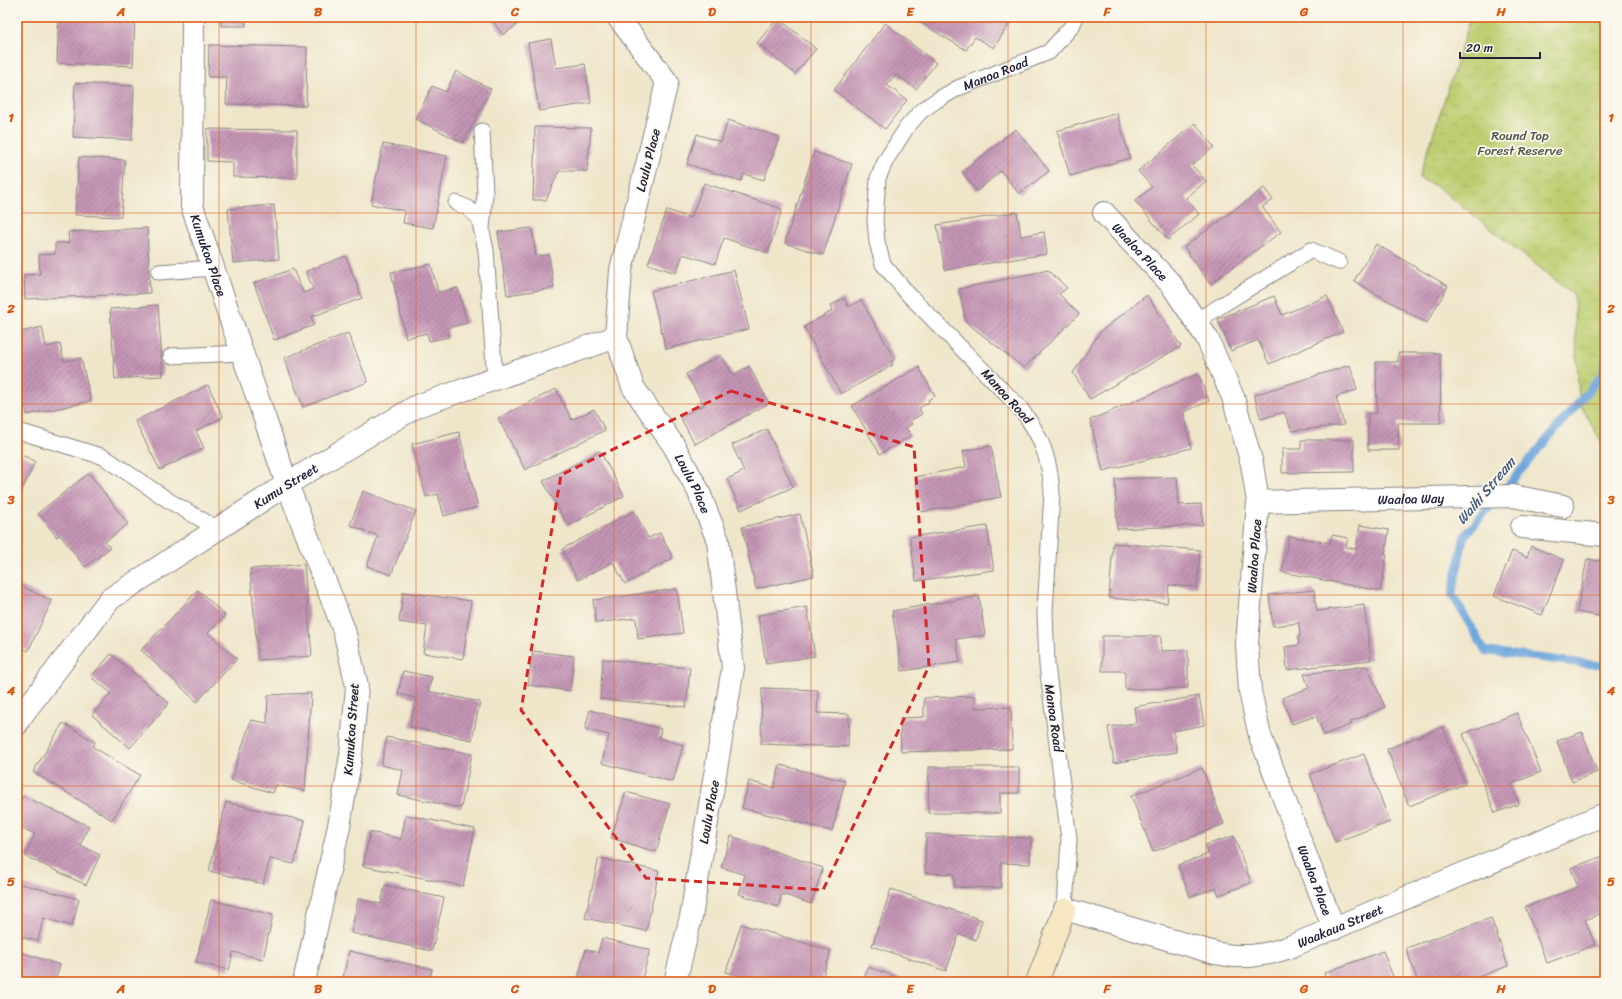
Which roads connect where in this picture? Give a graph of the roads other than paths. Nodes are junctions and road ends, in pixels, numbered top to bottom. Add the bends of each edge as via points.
1 (193, 17) edge
2 (618, 17) edge
3 (1076, 17) edge
4 (482, 131) dead end
5 (456, 203) dead end
6 (1104, 213) dead end
7 (482, 232) junction
8 (1339, 262) dead end
9 (213, 268) junction
10 (159, 272) dead end
11 (1196, 320) junction
12 (616, 337) junction
13 (242, 352) junction
14 (171, 356) dead end
15 (495, 380) junction
16 (18, 431) dead end
17 (287, 484) junction
18 (1258, 502) junction
19 (1563, 506) dead end
20 (1522, 527) dead end
21 (218, 529) junction
22 (1605, 535) edge
23 (18, 721) edge
24 (1605, 814) edge
25 (1065, 909) junction
26 (1334, 929) junction
27 (304, 982) edge
28 (675, 982) edge
29 (1037, 982) edge

1 - 9 street, Kumukoa Place via 192,206
2 - 12 street, Loulu Place via 667,82 621,270
3 - 25 lane, Manoa Road via 1072,26 1049,52 958,88 921,112 907,127 878,178 875,220 883,264 908,294 1020,408 1041,439 1047,457 1052,493 1045,612 1047,665 1069,839
4 - 7 lane via 485,193
5 - 7 lane via 468,208 479,218
6 - 11 street, Waaloa Place via 1172,284
7 - 15 lane via 486,250
8 - 11 lane via 1311,250
9 - 10 lane
9 - 13 street, Kumukoa Place
11 - 18 street, Waaloa Place via 1207,338 1233,397 1252,464
12 - 15 street, Kumu Street
12 - 28 street, Loulu Place via 633,387 674,446 698,490 718,541 733,668 691,917
13 - 14 lane
13 - 17 street, Kumukoa Place
15 - 17 street, Kumu Street via 417,406
16 - 21 lane via 104,457 171,502
17 - 21 street, Kumu Street
17 - 27 street, Kumukoa Street via 344,630 357,686 351,755 339,826
18 - 19 street, Waaloa Way via 1513,496
18 - 26 street, Waaloa Place via 1247,644 1250,691 1260,736
20 - 22 street
21 - 23 street, Kumu Street via 110,599
24 - 26 street, Waakaua Street
25 - 26 street, Waakaua Street via 1233,956 1270,953
25 - 29 street, Manoa Road

